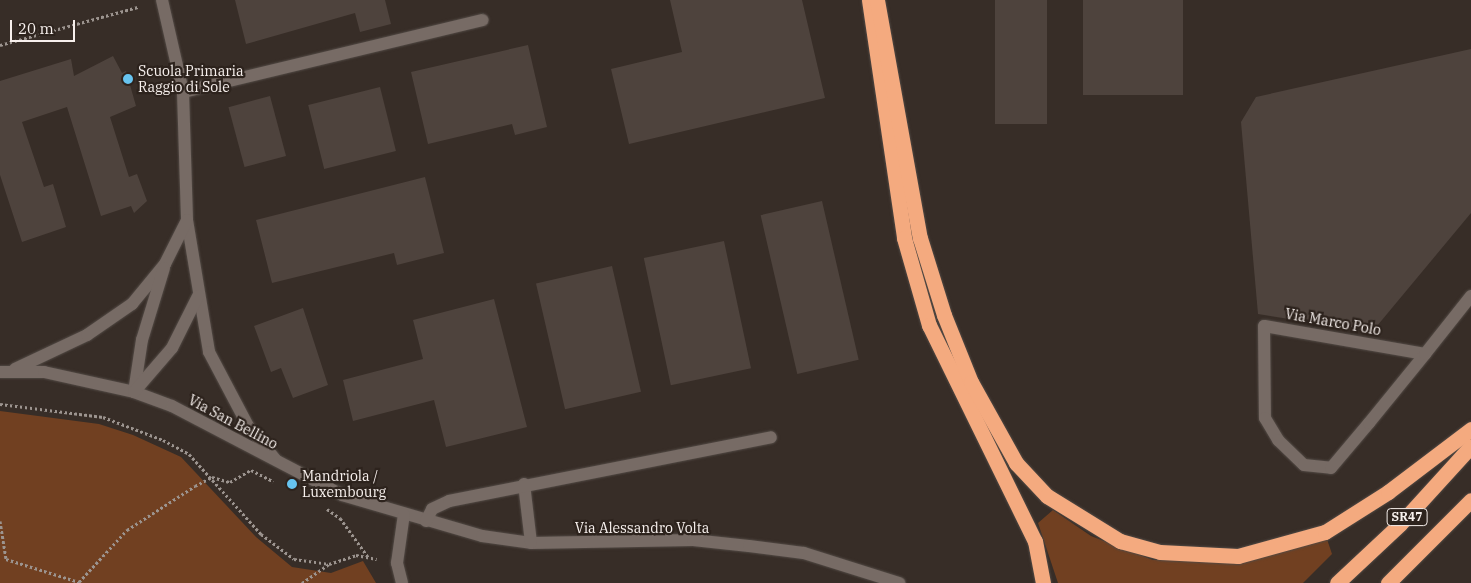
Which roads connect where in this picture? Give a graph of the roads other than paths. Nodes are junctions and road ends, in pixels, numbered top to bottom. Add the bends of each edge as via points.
1 (162, 0) edge
2 (869, 0) edge
3 (877, 0) edge
4 (482, 20) dead end
5 (183, 92) junction
6 (187, 220) junction
7 (165, 264) junction
8 (198, 296) junction
9 (1471, 296) edge
10 (1425, 354) junction
11 (2, 372) edge
12 (134, 392) junction
13 (1471, 429) edge
14 (772, 437) dead end
15 (1471, 446) edge
16 (280, 464) junction
17 (524, 484) junction
18 (1471, 500) edge
19 (404, 514) junction
20 (426, 521) junction
21 (531, 543) junction
22 (402, 583) edge
23 (899, 583) edge
24 (1043, 583) edge
25 (1337, 583) edge
26 (1388, 583) edge

1 - 5 street, Via San Bellino
2 - 24 highway via 904,238 928,325 1035,541
3 - 13 highway via 920,238 944,315 971,382 1016,463 1047,496 1120,540 1160,552 1238,556 1324,532 1388,492
4 - 5 street
5 - 6 street, Via San Bellino
6 - 7 street, Via San Bellino
6 - 8 street, Via San Bellino
7 - 11 street, Via San Bellino via 111,321 48,356
7 - 12 street, Via San Bellino via 142,340
8 - 12 street via 172,348
8 - 16 street, Via San Bellino via 209,352 226,389
9 - 10 street, Via Marco Polo
10 - 10 street, Via Marco Polo via 1331,468 1304,465 1278,440 1265,418 1264,326
11 - 12 street, Via San Bellino via 78,378
12 - 16 street, Via San Bellino via 203,422
14 - 17 street
15 - 25 highway, SR47 via 1400,524
16 - 19 street, Via Alessandro Volta via 342,494
17 - 20 street via 449,501 432,509
17 - 21 street
18 - 26 highway, SR47
19 - 20 street, Via Alessandro Volta
19 - 22 street via 397,563
20 - 21 street, Via Alessandro Volta
21 - 23 street, Via Alessandro Volta via 693,540 749,546 804,553

